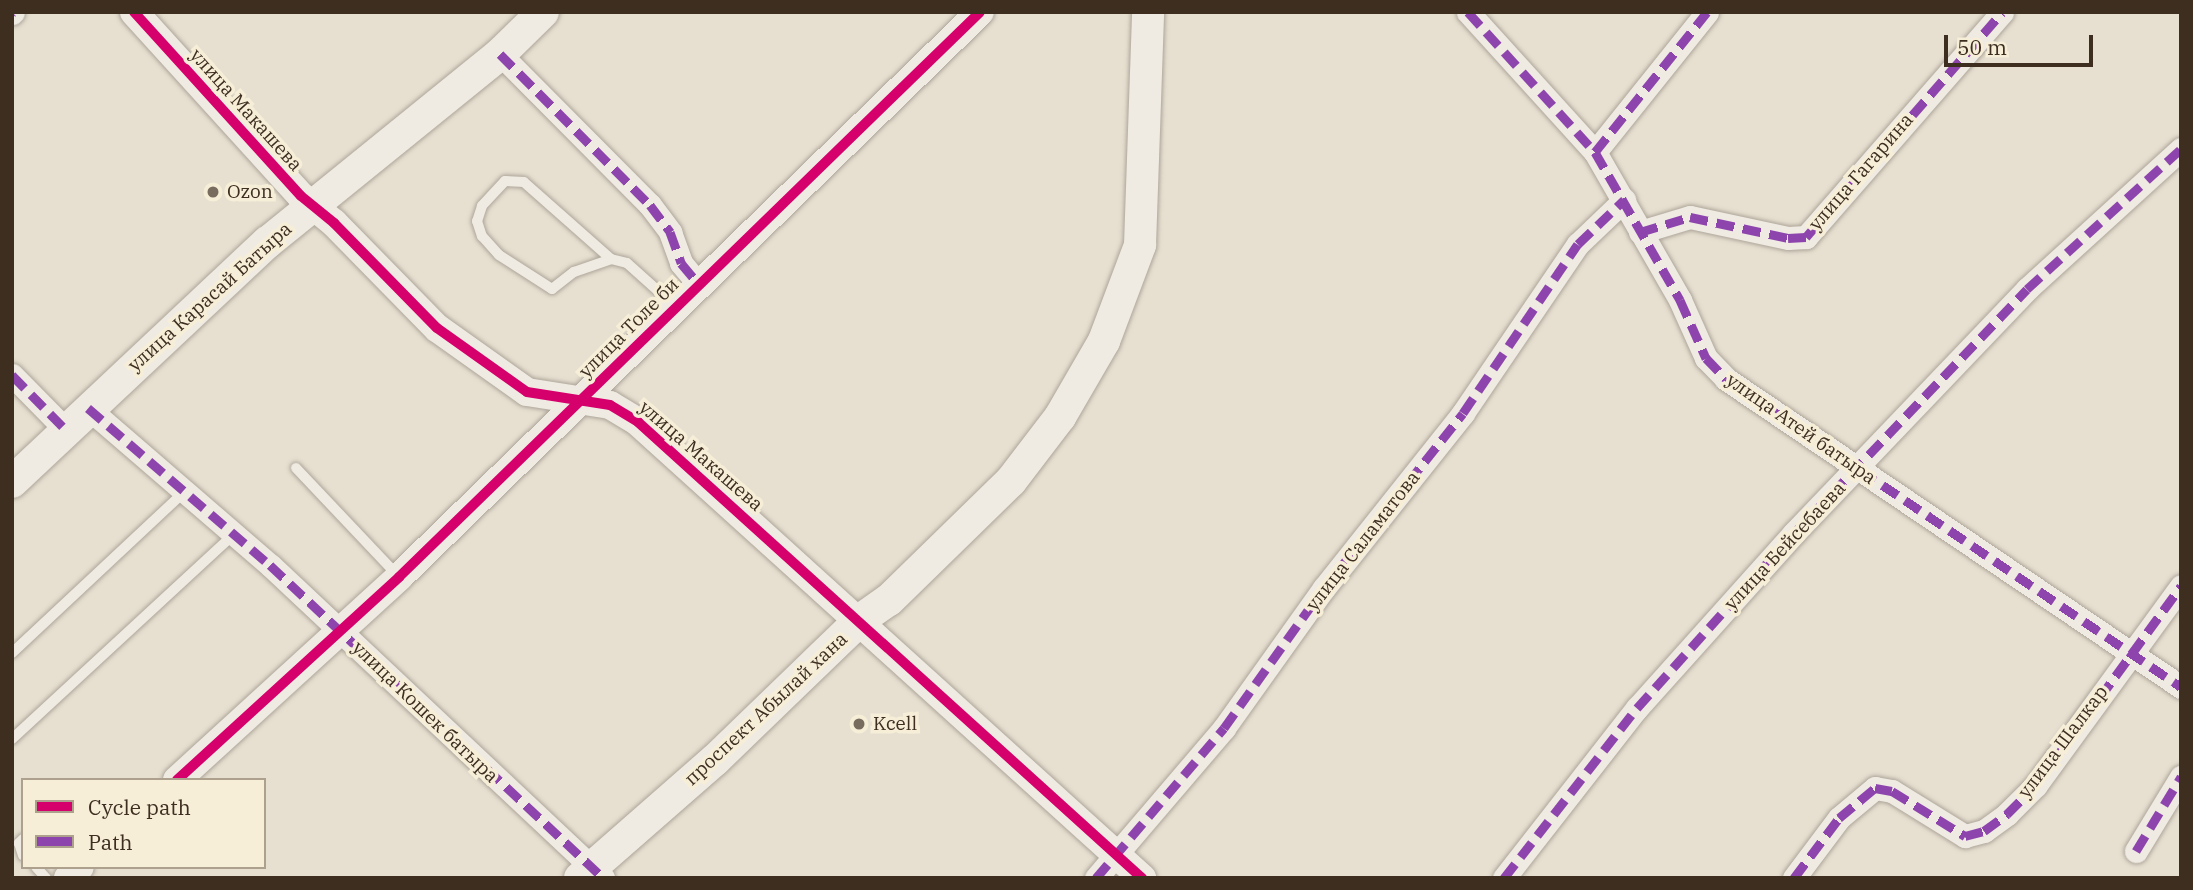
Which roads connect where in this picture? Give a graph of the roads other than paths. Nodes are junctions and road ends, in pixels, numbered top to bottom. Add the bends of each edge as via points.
1 (134, 12) edge
2 (543, 12) edge
3 (980, 12) edge
4 (1148, 12) edge
5 (1468, 12) edge
6 (1707, 12) edge
7 (2002, 12) edge
8 (500, 54) junction
9 (2181, 149) edge
10 (1595, 152) junction
11 (1624, 200) junction
12 (313, 203) junction
13 (1640, 232) junction
14 (611, 259) junction
15 (698, 283) junction
16 (675, 306) junction
17 (12, 376) edge
18 (580, 401) junction
19 (77, 419) junction
20 (296, 468) dead end
21 (1859, 468) junction
22 (12, 482) edge
23 (185, 491) junction
24 (234, 534) junction
25 (399, 577) junction
26 (2181, 586) edge
27 (860, 620) junction
28 (339, 630) junction
29 (12, 653) edge
30 (2128, 654) junction
31 (2181, 687) edge
32 (12, 739) edge
33 (2181, 776) edge
34 (179, 778) edge
35 (2136, 851) dead end
36 (1118, 853) junction
37 (591, 874) edge
38 (1096, 878) edge
39 (1142, 878) edge
40 (1504, 878) edge
41 (1794, 878) edge

1 - 12 street, улица Макашева via 301,196
2 - 8 main road, улица Карасай Батыра
3 - 15 street, улица Толе би
4 - 27 main road, проспект Абылай хана via 1140,245 1104,341 1060,417 1011,481 888,600
5 - 10 street, улица Атей батыра
6 - 10 street
7 - 13 street, улица Гагарина via 1806,237 1788,238 1690,217
8 - 12 main road, улица Карасай Батыра
8 - 15 street via 650,205 670,232 681,263
9 - 21 street, улица Бейсебаева via 2027,289
10 - 11 street, улица Атей батыра
11 - 13 street, улица Атей батыра
11 - 36 street, улица Саламатова via 1578,244 1463,413 1324,588 1224,728
12 - 18 street, улица Макашева via 436,328 527,392
12 - 19 main road, улица Карасай Батыра
13 - 21 street, улица Атей батыра via 1680,300 1706,358 1726,379
14 - 14 lane via 574,272 552,289 499,255 482,236 477,221 482,206 505,181 524,182
14 - 16 lane via 627,263
15 - 16 street, улица Толе би
16 - 18 street, улица Толе би
17 - 19 street, улица Кошек батыра
18 - 25 street, улица Толе би
18 - 27 street, улица Макашева via 610,405 638,422
19 - 22 main road, улица Карасай Батыра
19 - 23 street, улица Кошек батыра
20 - 25 lane
21 - 30 street, улица Атей батыра
21 - 40 street, улица Бейсебаева via 1637,708
23 - 24 street, улица Кошек батыра
23 - 29 lane
24 - 28 street, улица Кошек батыра
24 - 32 lane
25 - 28 street, улица Толе би
26 - 30 street, улица Шалкар
27 - 36 street, улица Макашева
27 - 37 main road, проспект Абылай хана
28 - 34 street, улица Толе би
28 - 37 street, улица Кошек батыра
30 - 31 street, улица Атей батыра
30 - 41 street, улица Шалкар via 2035,785 1984,831 1965,836 1892,791 1875,789 1839,818
33 - 35 street
36 - 38 street, улица Саламатова
36 - 39 street, улица Макашева

